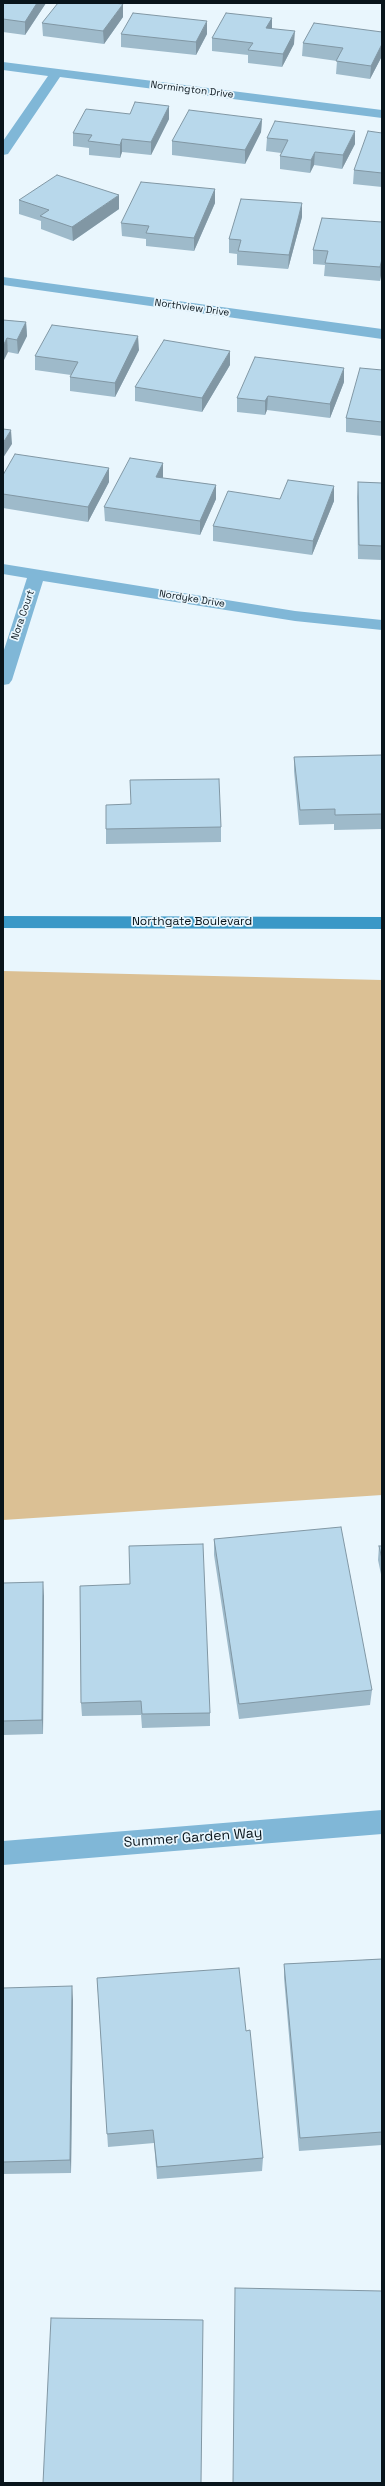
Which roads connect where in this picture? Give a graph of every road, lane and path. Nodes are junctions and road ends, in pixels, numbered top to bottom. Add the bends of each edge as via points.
1 (3, 66) edge
2 (56, 73) junction
3 (382, 114) edge
4 (3, 150) edge
5 (3, 281) edge
6 (382, 334) edge
7 (3, 569) edge
8 (37, 574) junction
9 (382, 625) edge
10 (3, 680) edge
11 (3, 922) edge
12 (382, 922) edge
13 (382, 1822) edge
14 (3, 1853) edge

1 - 2 street, Normington Drive
2 - 3 street, Normington Drive
2 - 4 street
5 - 6 street, Northview Drive
7 - 8 street, Nordyke Drive
8 - 9 street, Nordyke Drive via 295,616
8 - 10 street, Nora Court
11 - 12 main road, Northgate Boulevard
13 - 14 street, Summer Garden Way

